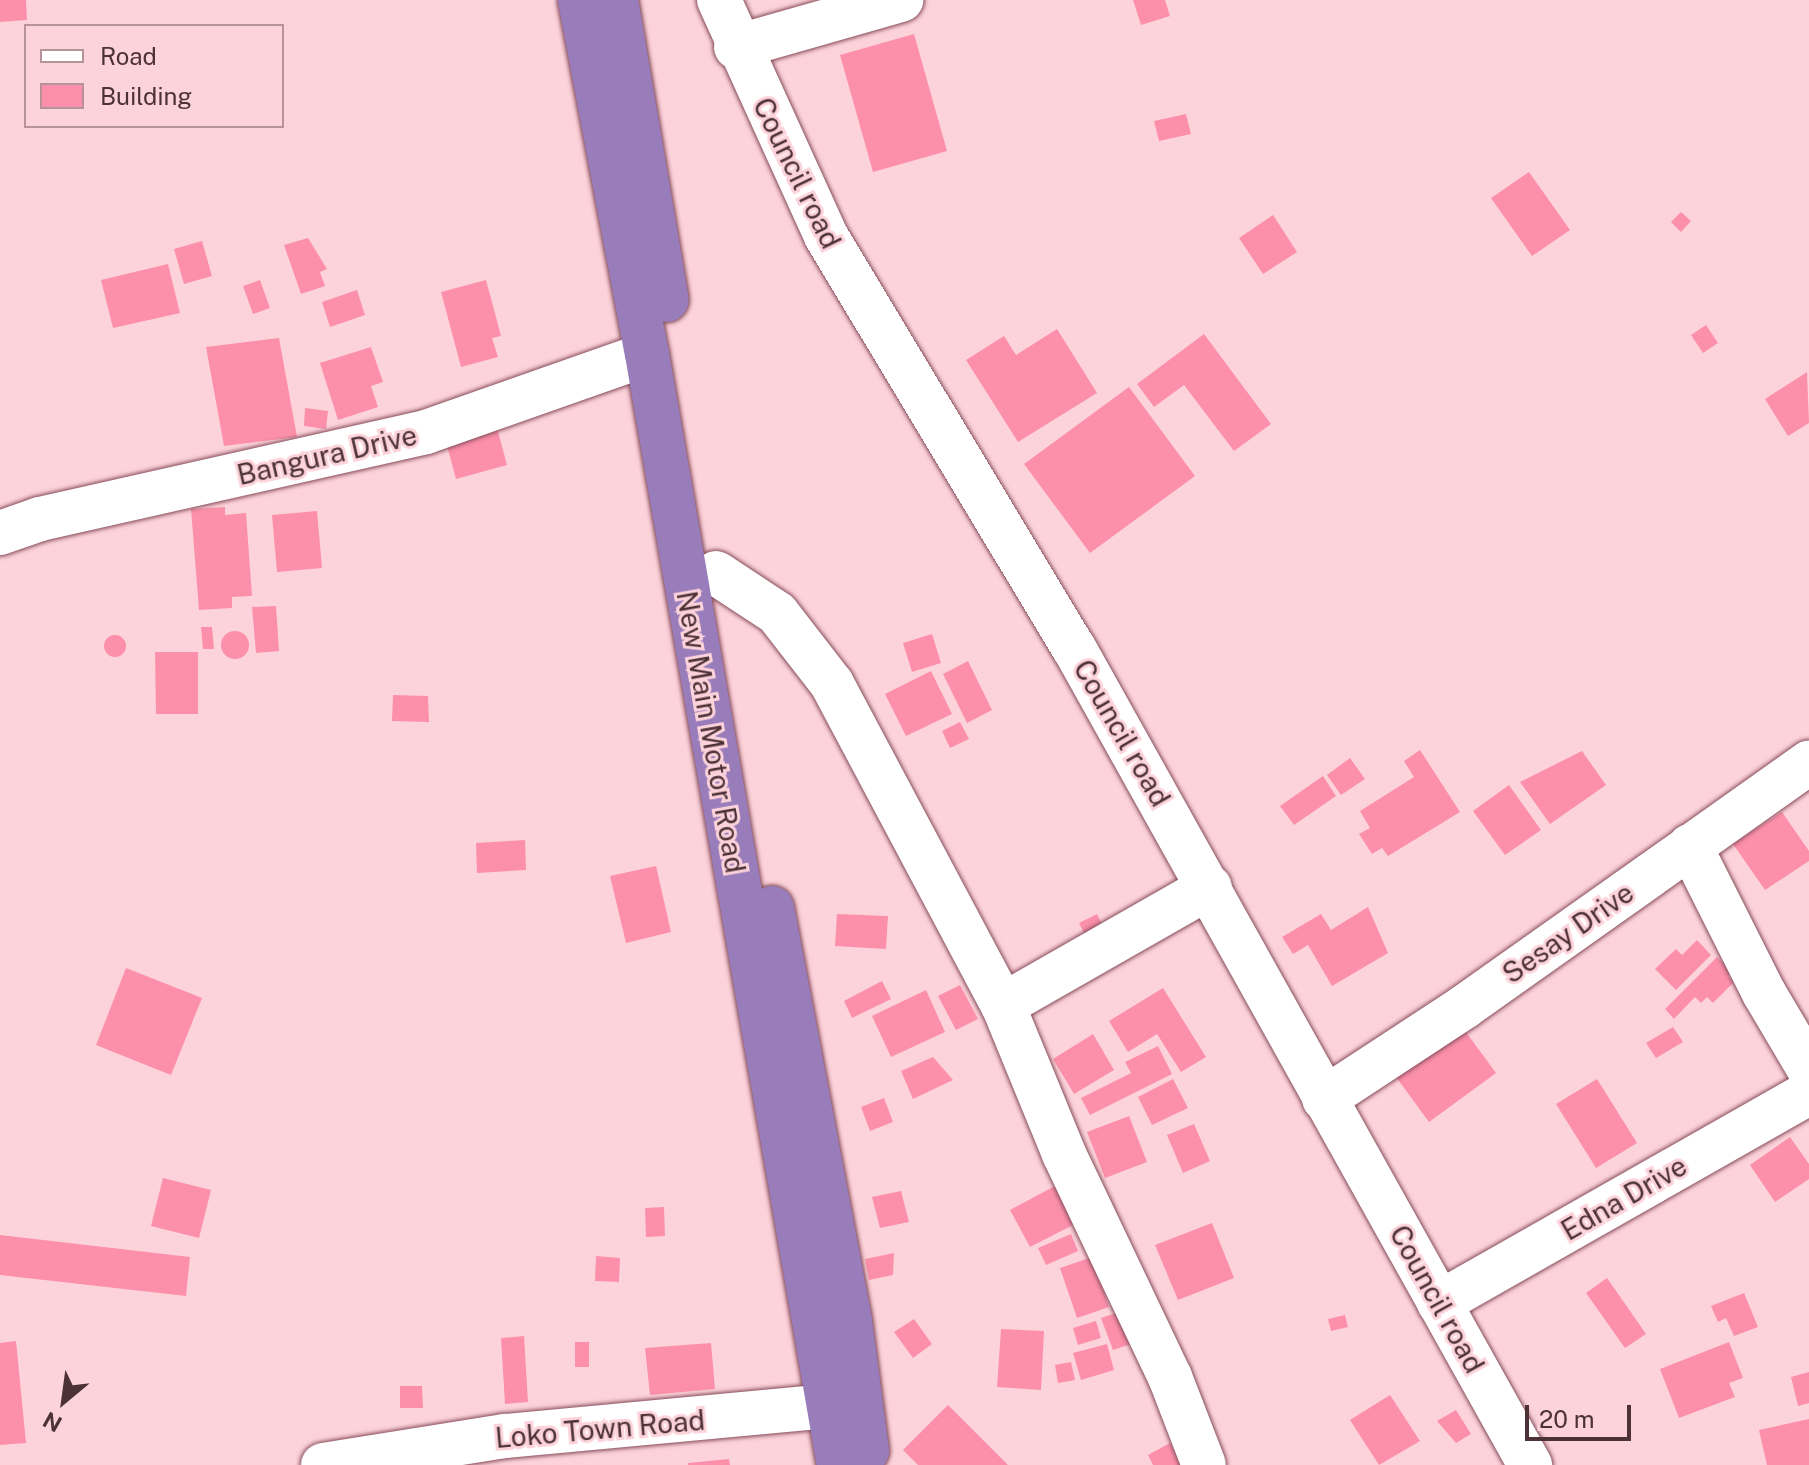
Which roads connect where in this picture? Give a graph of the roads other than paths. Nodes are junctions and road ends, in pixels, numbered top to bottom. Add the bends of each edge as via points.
1 (580, 0) edge
2 (616, 0) edge
3 (719, 0) edge
4 (901, 0) edge
5 (736, 47) junction
6 (647, 354) junction
7 (0, 533) edge
8 (716, 573) junction
9 (1809, 763) edge
10 (1690, 846) junction
11 (1210, 887) junction
12 (1003, 1005) junction
13 (1809, 1069) edge
14 (1809, 1093) edge
15 (1324, 1099) junction
16 (1439, 1303) junction
17 (831, 1406) junction
18 (506, 1450) edge
19 (323, 1465) edge
20 (839, 1465) edge
21 (869, 1465) edge
22 (1204, 1465) edge
23 (1530, 1465) edge

1 - 6 highway, New Main Motor Road
2 - 8 highway, New Main Motor Road
3 - 5 street, Council road
4 - 5 street
5 - 11 street, Council road via 826,236 1074,648
6 - 7 street, Bangura Drive via 426,432 40,519
6 - 17 highway, New Main Motor Road
8 - 12 street via 777,613 832,684
8 - 21 highway, New Main Motor Road via 736,716 850,1321
9 - 10 street, Sesay Drive
10 - 13 street
10 - 15 street, Sesay Drive
11 - 12 street
11 - 15 street, Council road
12 - 22 street via 1064,1154 1170,1377
14 - 16 street, Edna Drive
15 - 16 street, Council road
16 - 23 street, Council road
17 - 18 street, Loko Town Road
17 - 20 highway, New Main Motor Road
18 - 19 street, Loko Town Road

